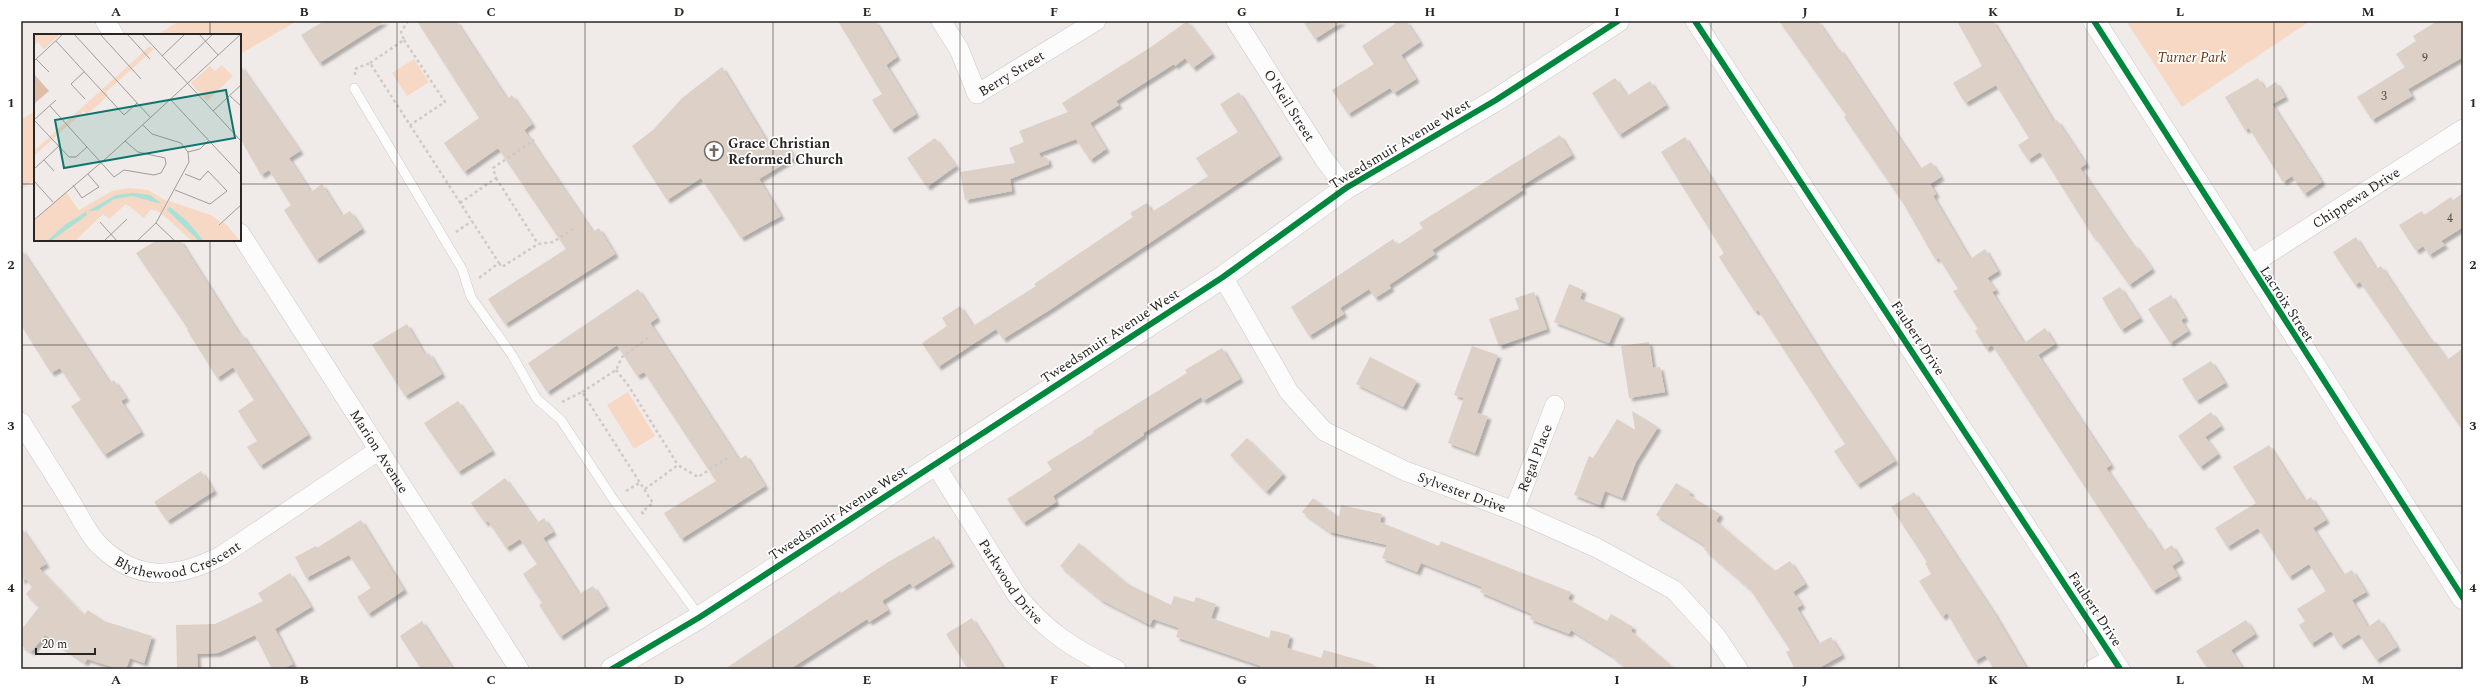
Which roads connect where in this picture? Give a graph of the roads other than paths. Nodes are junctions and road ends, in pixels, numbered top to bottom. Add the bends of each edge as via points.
1 (105, 21) edge
2 (941, 21) edge
3 (1096, 21) edge
4 (1236, 21) edge
5 (1618, 21) edge
6 (1695, 21) edge
7 (2094, 21) edge
8 (113, 34) edge
9 (354, 88) road end
10 (2463, 129) edge
11 (1346, 188) junction
12 (241, 235) edge
13 (2249, 266) junction
14 (1223, 277) junction
15 (1555, 405) dead end
16 (21, 422) edge
17 (379, 450) junction
18 (935, 464) junction
19 (1514, 511) junction
20 (2463, 598) edge
21 (700, 617) junction
22 (2117, 664) edge
23 (519, 669) edge
24 (612, 669) edge
25 (1116, 669) edge
26 (1738, 669) edge
27 (2093, 669) edge

1 - 8 street
2 - 3 street, Berry Street via 959,49 977,94
4 - 11 street, O'Neil Street via 1324,159
5 - 11 street, Tweedsmuir Avenue West via 1496,100
6 - 22 street, Faubert Drive
7 - 13 street, Lacroix Street
9 - 21 lane via 462,269 471,297 512,355 537,399 561,420 613,499
10 - 13 street, Chippewa Drive
11 - 14 street, Tweedsmuir Avenue West
12 - 17 street, Marion Avenue
13 - 20 street, Lacroix Street
14 - 18 street, Tweedsmuir Avenue West
14 - 19 street, Sylvester Drive via 1289,392 1324,431 1405,471
15 - 19 street, Regal Place
16 - 17 street, Blythewood Crescent via 99,546 119,561 147,572 170,574 197,568 221,556
17 - 23 street, Marion Avenue
18 - 21 street, Tweedsmuir Avenue West
18 - 25 street, Parkwood Drive via 1016,594 1031,613 1051,632 1081,652
19 - 26 street, Sylvester Drive via 1597,548 1674,590 1716,636
21 - 24 street, Tweedsmuir Avenue West
22 - 27 street

